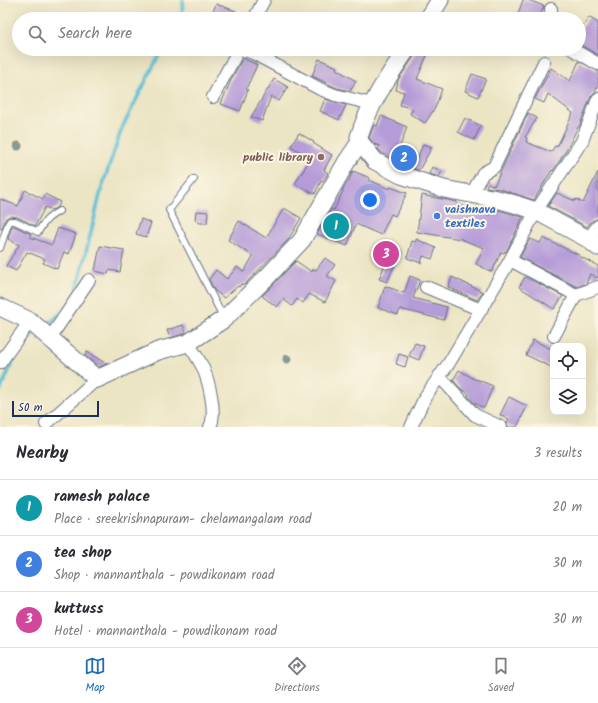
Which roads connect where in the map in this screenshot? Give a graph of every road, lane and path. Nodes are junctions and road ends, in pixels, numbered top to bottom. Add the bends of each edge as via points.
1 (264, 0) edge
2 (440, 0) edge
3 (258, 12) edge
4 (432, 12) edge
5 (237, 56) edge
6 (259, 56) edge
7 (402, 56) edge
8 (584, 56) edge
9 (544, 62) dead end
10 (598, 64) edge
11 (213, 97) dead end
12 (598, 99) edge
13 (372, 104) junction
14 (360, 142) junction
15 (194, 179) dead end
16 (471, 195) junction
17 (59, 211) dead end
18 (536, 211) junction
19 (598, 226) edge
20 (593, 243) edge
21 (0, 248) edge
22 (510, 260) junction
23 (89, 280) dead end
24 (426, 287) dead end
25 (598, 287) edge
26 (576, 295) junction
27 (0, 307) edge
28 (481, 310) junction
29 (224, 319) junction
30 (30, 321) junction
31 (554, 336) dead end
32 (50, 338) junction
33 (188, 343) junction
34 (0, 363) edge
35 (439, 376) junction
36 (98, 379) junction
37 (46, 424) dead end
38 (210, 427) edge
39 (411, 427) edge
40 (501, 427) edge

1 - 3 street
2 - 4 street
5 - 11 street
6 - 13 street via 320,89
7 - 13 street
8 - 10 street
9 - 16 street via 494,167 483,173
12 - 18 street via 582,141
13 - 14 street via 360,133
14 - 16 street via 375,161 402,175
14 - 29 street via 302,240
15 - 29 lane via 169,210
16 - 18 street
17 - 21 lane via 43,222 38,232 10,221
18 - 20 street
18 - 22 street
19 - 20 street
22 - 26 street
22 - 28 street
23 - 32 street
24 - 28 street
25 - 26 street
26 - 31 street
27 - 30 street
28 - 35 street
29 - 33 street
30 - 32 street
30 - 34 street
32 - 36 street
33 - 36 street via 158,351
33 - 38 street via 203,368 210,390 213,422
35 - 39 street via 425,397
35 - 40 street via 475,414
36 - 37 street

